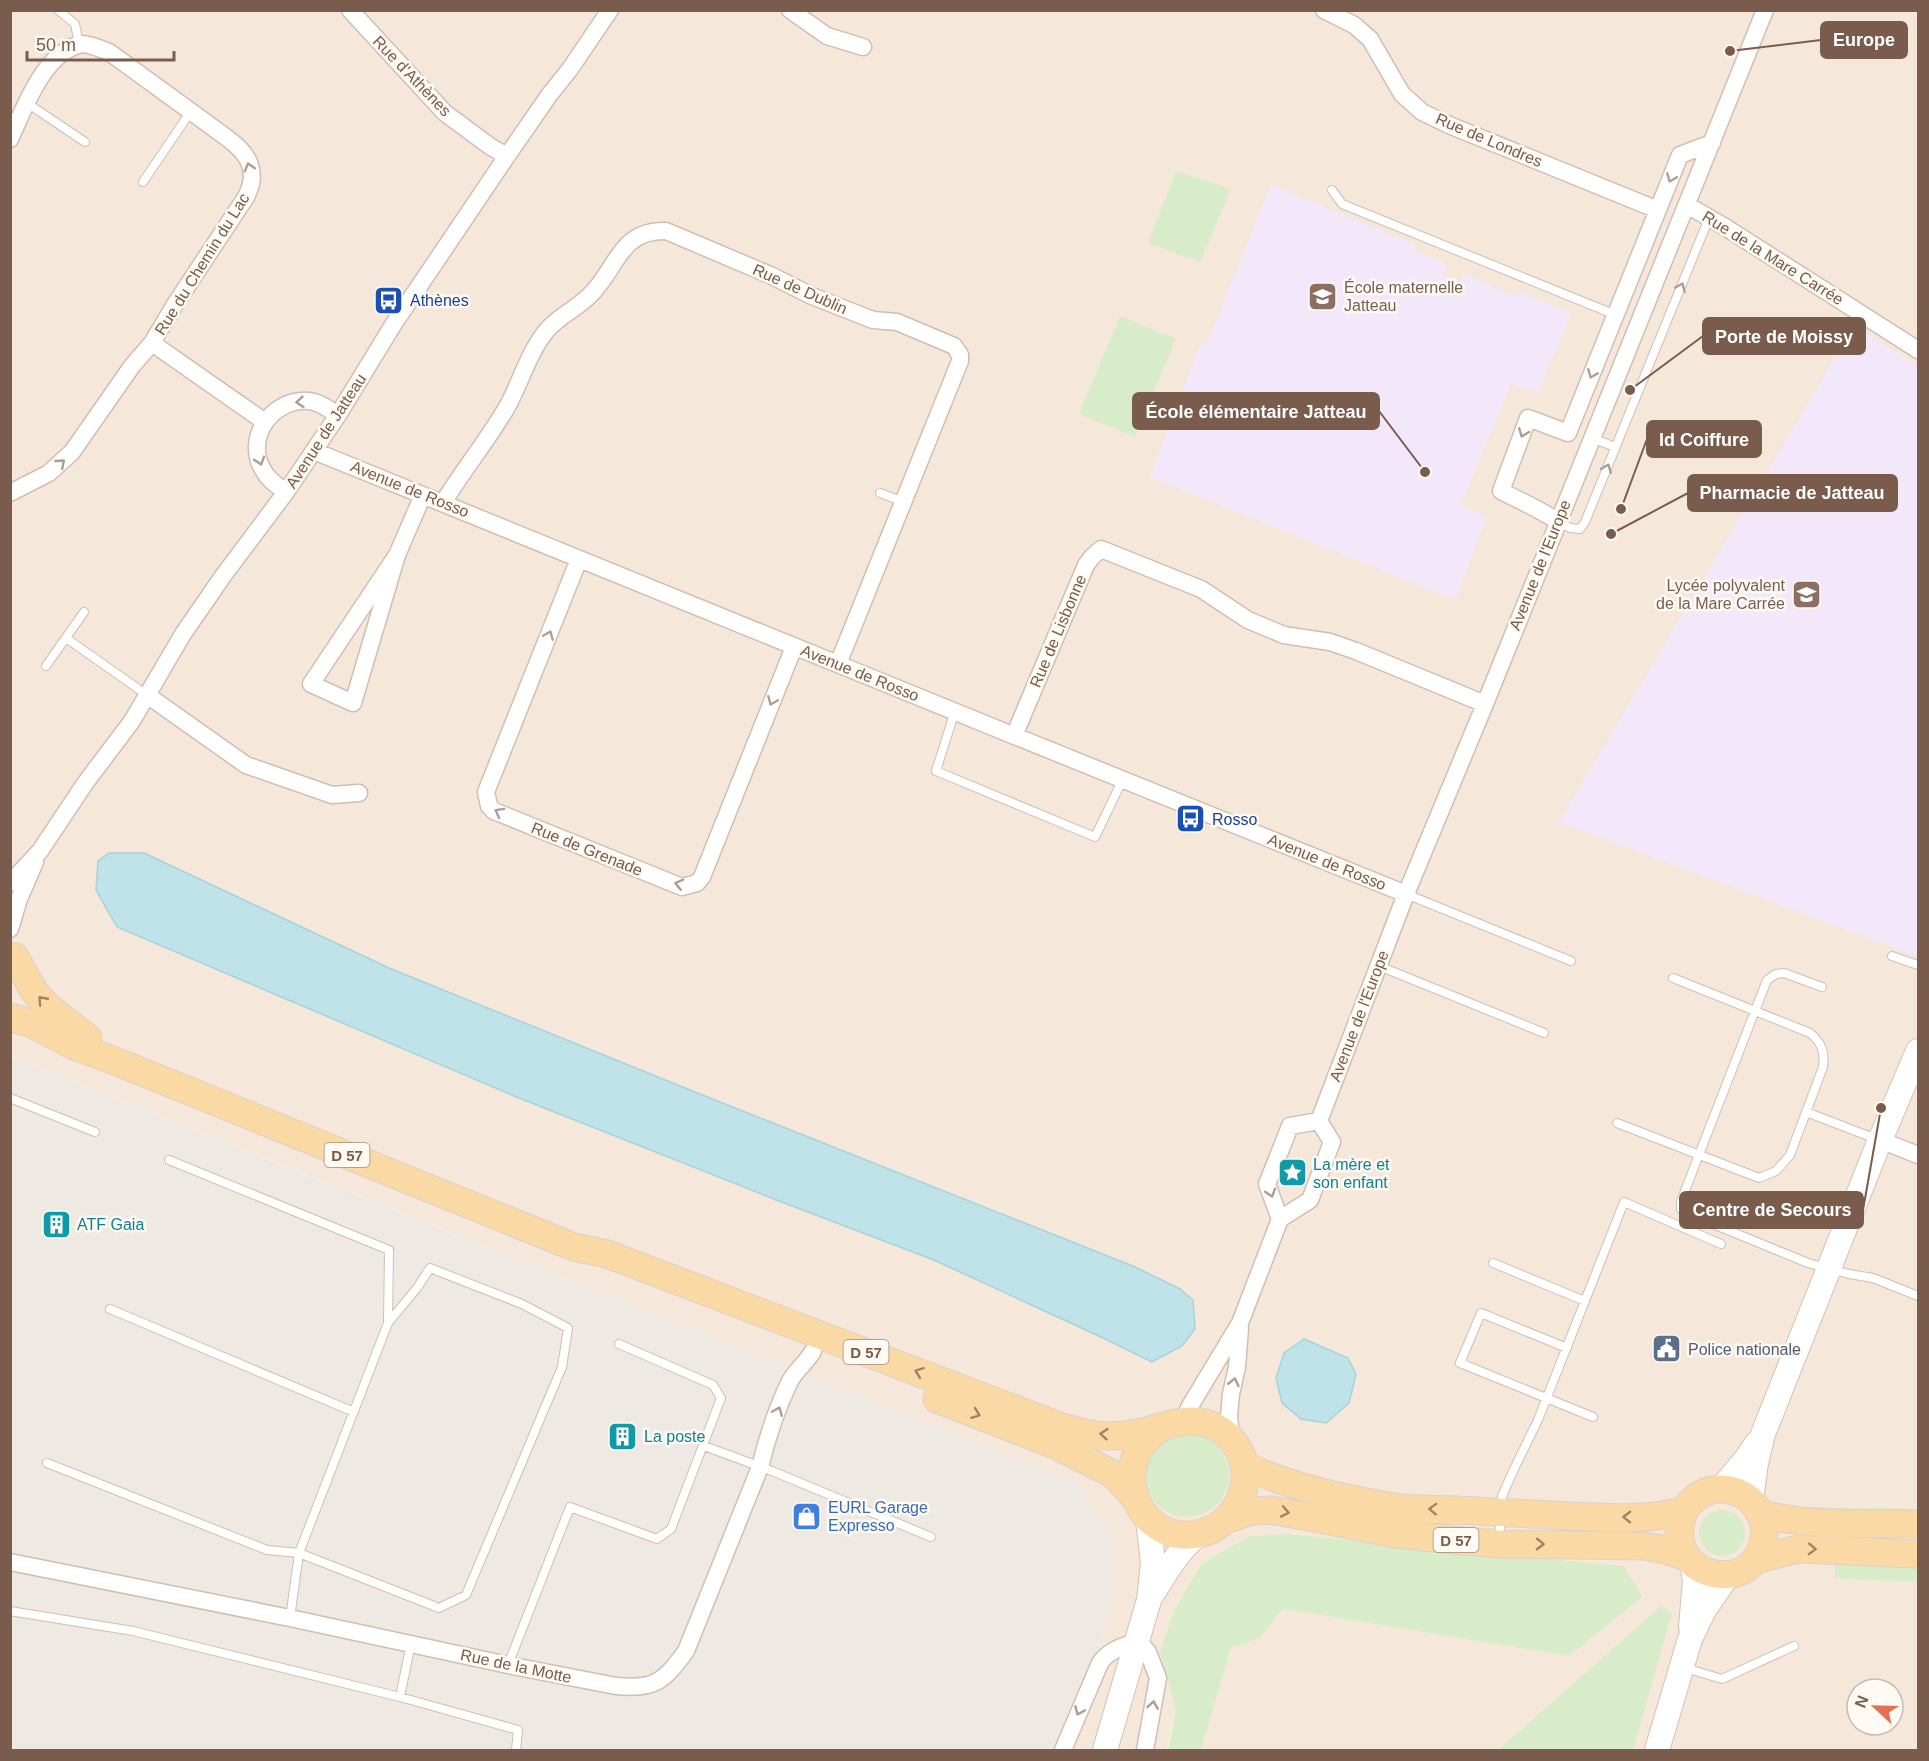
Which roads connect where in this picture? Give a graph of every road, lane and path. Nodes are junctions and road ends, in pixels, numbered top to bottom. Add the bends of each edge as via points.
1 (58, 10) edge
2 (350, 10) edge
3 (610, 10) edge
4 (790, 10) edge
5 (1324, 10) edge
6 (1765, 10) edge
7 (79, 44) junction
8 (863, 47) dead end
9 (27, 103) junction
10 (191, 111) junction
11 (10, 139) edge
12 (85, 142) dead end
13 (1712, 143) junction
14 (507, 156) junction
15 (143, 182) dead end
16 (1332, 190) dead end
17 (1687, 205) junction
18 (1658, 210) junction
19 (1710, 218) junction
20 (1616, 315) junction
21 (152, 343) junction
22 (1918, 350) edge
23 (338, 415) junction
24 (265, 422) junction
25 (1592, 438) junction
26 (1615, 447) junction
27 (314, 451) junction
28 (286, 492) junction
29 (10, 493) edge
30 (880, 493) dead end
31 (423, 495) junction
32 (904, 502) junction
33 (443, 503) junction
34 (1558, 522) junction
35 (397, 555) junction
36 (579, 559) junction
37 (84, 612) dead end
38 (66, 638) junction
39 (794, 647) junction
40 (838, 664) junction
41 (46, 666) dead end
42 (147, 695) junction
43 (1485, 704) junction
44 (954, 711) junction
45 (1014, 736) junction
46 (1123, 779) junction
47 (359, 794) dead end
48 (40, 851) junction
49 (10, 883) edge
50 (1406, 894) junction
51 (10, 929) edge
52 (13, 950) edge
53 (1892, 956) dead end
54 (1571, 961) dead end
55 (1918, 965) edge
56 (1379, 966) junction
57 (1673, 978) dead end
58 (1822, 987) dead end
59 (10, 989) edge
60 (1755, 1011) junction
61 (10, 1017) edge
62 (1544, 1033) dead end
63 (1918, 1051) edge
64 (120, 1063) junction
65 (10, 1098) edge
66 (1806, 1112) junction
67 (1319, 1121) junction
68 (1617, 1123) dead end
69 (95, 1132) dead end
70 (1880, 1140) junction
71 (1699, 1154) junction
72 (1918, 1155) edge
73 (169, 1160) dead end
74 (1280, 1219) junction
75 (1721, 1244) dead end
76 (574, 1247) junction
77 (1493, 1263) dead end
78 (1828, 1269) junction
79 (1918, 1296) edge
80 (1585, 1300) junction
81 (110, 1309) dead end
82 (388, 1323) junction
83 (1240, 1323) junction
84 (619, 1344) dead end
85 (1567, 1348) junction
86 (813, 1351) junction
87 (1547, 1398) junction
88 (354, 1412) junction
89 (1593, 1417) dead end
90 (1172, 1424) junction
91 (1763, 1434) junction
92 (1231, 1440) junction
93 (704, 1446) junction
94 (47, 1463) dead end
95 (1244, 1465) junction
96 (760, 1467) junction
97 (1721, 1489) junction
98 (1134, 1496) junction
99 (1755, 1507) junction
100 (1685, 1509) junction
101 (1500, 1514) junction
102 (1148, 1519) junction
103 (1228, 1519) junction
104 (1918, 1524) edge
105 (1199, 1534) junction
106 (931, 1537) dead end
107 (1499, 1544) junction
108 (299, 1553) junction
109 (1918, 1554) edge
110 (1689, 1560) junction
111 (1755, 1560) junction
112 (10, 1562) edge
113 (1728, 1575) junction
114 (1149, 1600) junction
115 (10, 1611) edge
116 (290, 1618) junction
117 (1690, 1639) junction
118 (1138, 1641) junction
119 (411, 1643) junction
120 (1794, 1646) dead end
121 (508, 1665) junction
122 (1682, 1667) junction
123 (400, 1697) junction
124 (516, 1750) edge
125 (1063, 1750) edge
126 (1104, 1750) edge
127 (1145, 1750) edge
128 (1657, 1750) edge

1 - 7 lane via 75,24
2 - 14 street, Rue d'Athènes via 445,113
3 - 14 street, Avenue de Jatteau
4 - 8 street via 827,36
5 - 18 street, Rue de Londres via 1354,25 1370,39 1402,94 1422,112
6 - 13 street, Avenue de l'Europe
7 - 9 street via 59,54 49,65
7 - 10 street, Rue du Chemin du Lac via 109,52
9 - 11 street
9 - 12 lane
10 - 15 lane
21 -> 10 street, Rue du Chemin du Lac via 251,186 252,173 240,149
13 - 17 street, Avenue de l'Europe
13 -> 18 street via 1680,155
14 - 23 street, Avenue de Jatteau via 393,325
16 - 20 lane via 1342,204
17 - 19 street, Rue de la Mare Carrée
17 - 25 street, Avenue de l'Europe
18 - 20 street
19 - 22 street, Rue de la Mare Carrée
26 -> 19 lane
20 -> 34 street via 1568,433 1528,418 1501,491
21 - 24 street
29 -> 21 street, Rue du Chemin du Lac via 49,473 72,452
23 -> 24 street via 321,404 300,401 280,408
23 - 27 street, Avenue de Jatteau
24 -> 28 street via 257,442 259,463 267,476
25 - 26 lane
25 - 34 street, Avenue de l'Europe
34 -> 26 lane via 1580,529
27 - 28 street, Avenue de Jatteau
27 - 31 street, Avenue de Rosso
28 - 42 street, Avenue de Jatteau via 216,586
30 - 32 lane
31 - 33 street, Avenue de Rosso
31 - 35 street
32 - 33 street, Rue de Dublin via 959,368 958,350 897,322 873,320 833,304 666,231 654,231 625,246 593,293 548,330 527,361 507,407
32 - 40 street, Rue de Dublin
33 - 36 street, Avenue de Rosso
34 - 43 street, Avenue de l'Europe
35 - 35 street via 351,625 311,684 353,703
36 - 39 street, Avenue de Rosso
39 -> 36 street, Rue de Grenade via 697,883 682,886 494,812 486,792
37 - 38 lane
38 - 41 lane
38 - 42 lane
39 - 40 street, Avenue de Rosso
40 - 44 street, Avenue de Rosso
42 - 47 street via 246,765 332,795
42 - 48 street, Avenue de Jatteau
43 - 45 street, Rue de Lisbonne via 1330,642 1284,635 1248,620 1201,589 1101,549 1086,566
43 - 50 street, Avenue de l'Europe
44 - 45 street, Avenue de Rosso
44 - 46 lane via 936,771 1095,837
45 - 46 street, Avenue de Rosso
46 - 50 street, Avenue de Rosso
48 - 49 street, Avenue de Jatteau
48 - 51 street, Avenue de Jatteau
50 - 54 lane
50 - 56 street, Avenue de l'Europe
52 - 59 main road via 15,973
64 -> 52 main road, D 57 via 47,1006 34,991
53 - 55 lane
56 - 62 lane
56 - 67 street, Avenue de l'Europe
57 - 60 lane
58 - 60 lane via 1785,973 1776,974 1767,980
60 - 66 lane via 1810,1033 1823,1048 1824,1067
60 - 71 lane
61 - 64 main road, D 57
63 - 70 street
64 - 76 main road, D 57
65 - 69 lane
66 - 70 lane
66 - 71 lane via 1790,1155 1768,1175 1759,1178
67 - 74 street via 1332,1142 1310,1200
67 -> 74 street via 1290,1126 1267,1184
68 - 71 lane
70 - 72 street
70 - 78 street
71 - 78 lane via 1681,1209
73 - 82 lane via 388,1250
74 - 83 street
75 - 80 lane via 1624,1202
76 - 86 main road, D 57 via 602,1265
90 -> 76 main road, D 57 via 1104,1436 1062,1427 607,1254
77 - 80 lane
78 - 79 lane via 1873,1278
78 - 91 street
80 - 85 lane
81 - 88 lane
82 - 88 lane
82 - 108 lane via 430,1268 522,1304 568,1328 562,1367 466,1595 439,1608
83 - 90 street via 1190,1406
92 -> 83 street via 1229,1416
84 - 93 lane via 713,1385 721,1398
85 - 87 lane
85 - 87 lane via 1481,1313 1460,1363
96 -> 86 street, Rue de la Motte via 791,1379
86 -> 98 main road, D 57 via 1055,1445 1109,1472
87 - 89 lane
87 - 101 lane via 1502,1496
88 - 108 lane
90 - 92 main road via 1201,1422 1218,1428
90 - 98 main road via 1146,1440 1135,1456 1131,1476
91 - 97 street
91 - 99 street via 1756,1463
92 - 95 main road
93 - 96 lane
93 - 121 lane via 671,1529 657,1539 570,1507
94 - 108 lane via 267,1550
101 -> 95 main road, D 57 via 1400,1508 1320,1493
95 - 103 main road via 1240,1503
96 - 106 lane
96 - 121 street, Rue de la Motte via 686,1652 668,1676 628,1688
97 - 99 main road via 1742,1494
97 - 100 main road via 1700,1494
98 - 102 main road
99 - 104 main road via 1773,1517 1799,1520
99 - 111 main road via 1765,1532
100 -> 101 main road, D 57 via 1645,1517
100 - 110 main road via 1678,1533 1680,1546
101 - 107 lane
102 - 105 main road via 1163,1530
102 - 114 street via 1153,1563
103 - 105 main road
103 -> 107 main road, D 57 via 1251,1511 1272,1510 1397,1534
105 - 114 street via 1174,1559
107 -> 110 main road, D 57 via 1645,1546
108 - 116 lane
111 -> 109 main road via 1798,1549
110 - 113 main road via 1703,1571
110 - 117 street via 1695,1580
111 - 113 main road
112 - 116 street, Rue de la Motte
113 - 117 street
114 - 118 street
115 - 123 lane via 133,1631
116 - 119 street, Rue de la Motte
117 - 122 street
118 -> 125 street via 1108,1653 1100,1663
118 - 126 street
127 -> 118 street via 1158,1678 1148,1652
119 - 121 street, Rue de la Motte
119 - 123 lane
120 - 122 lane via 1722,1678
122 - 128 street
123 - 124 lane via 518,1730

